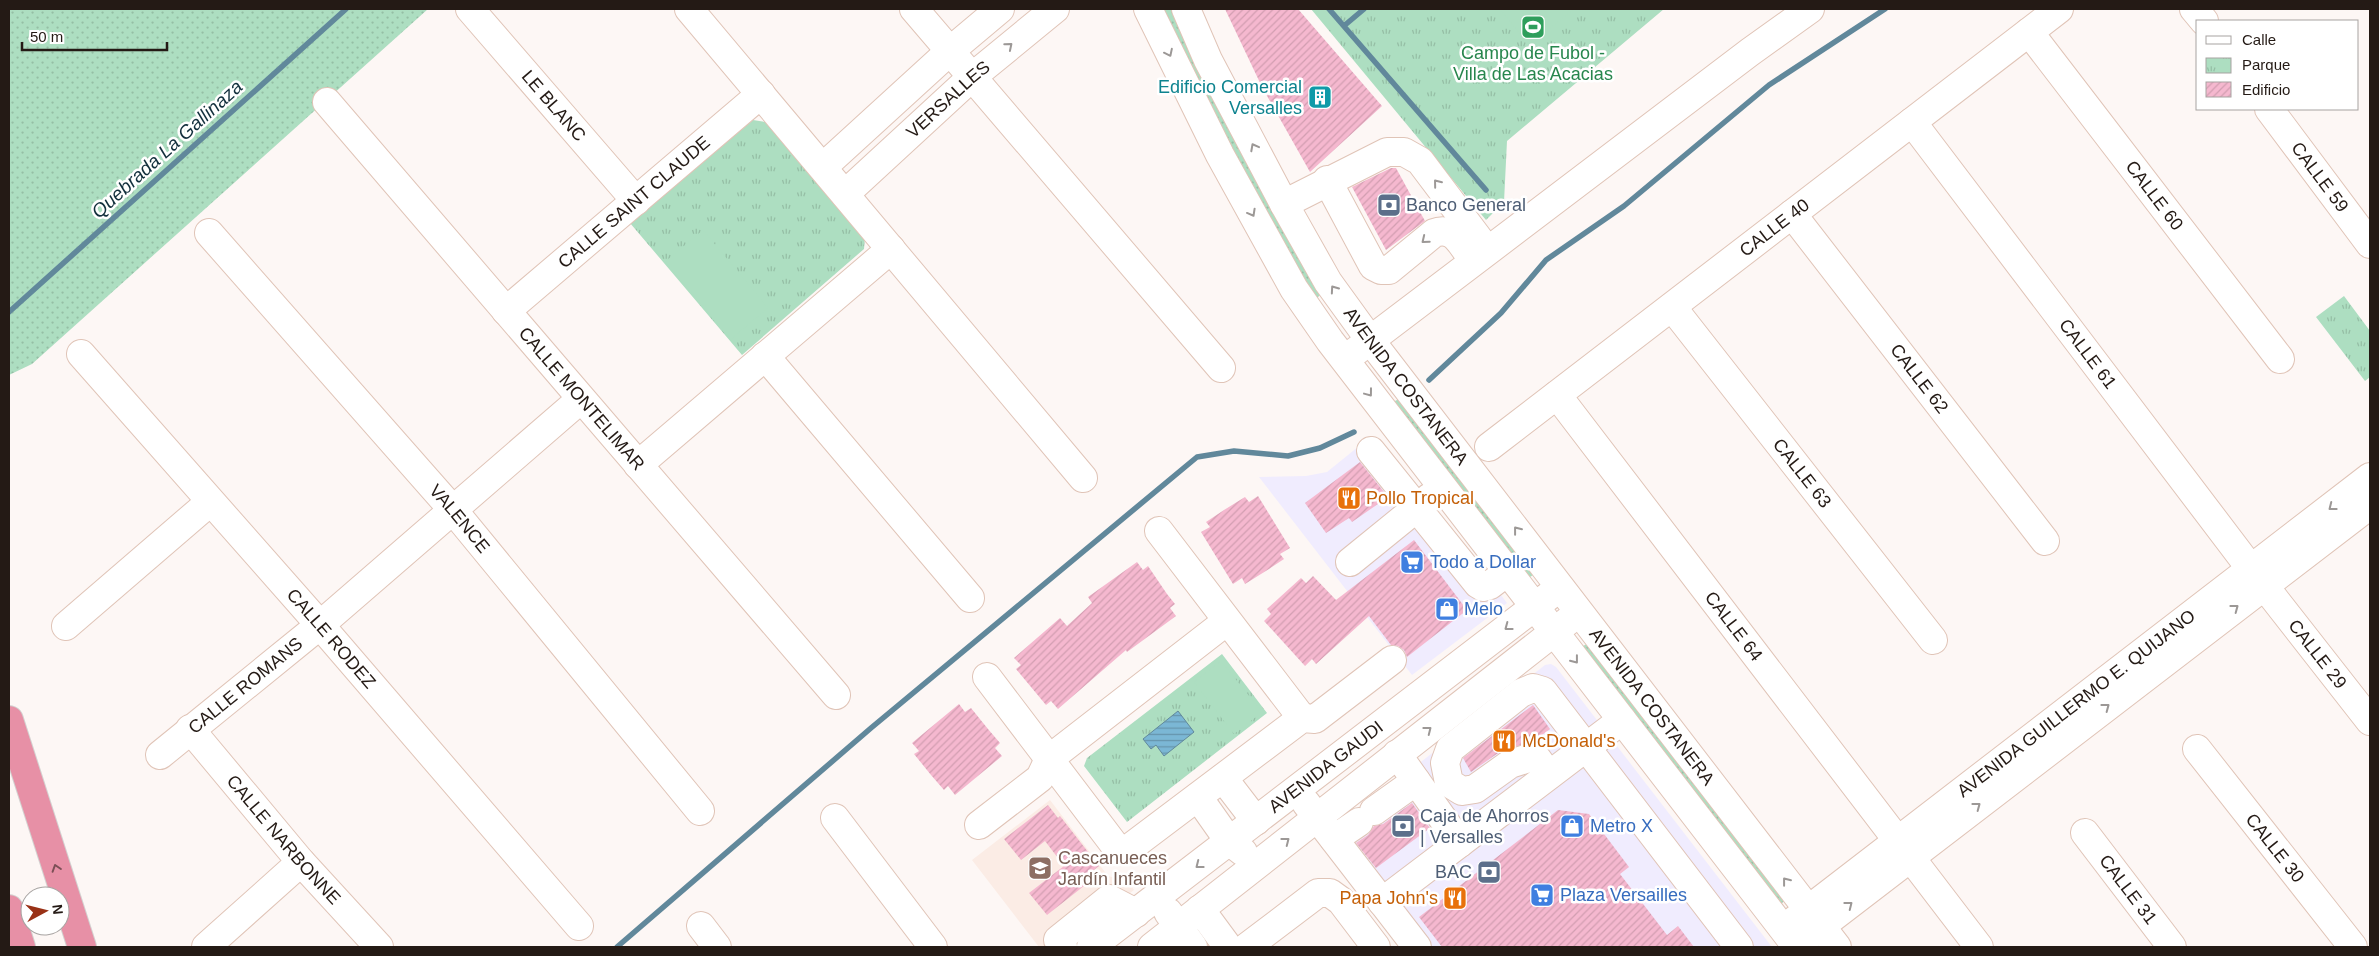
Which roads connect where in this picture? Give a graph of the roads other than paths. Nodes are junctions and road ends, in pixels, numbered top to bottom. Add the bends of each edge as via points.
1 (470, 9) edge
2 (689, 9) edge
3 (914, 9) edge
4 (1000, 9) edge
5 (1055, 9) edge
6 (1148, 9) edge
7 (1186, 9) edge
8 (1810, 9) edge
9 (2059, 9) edge
10 (2194, 9) edge
11 (2203, 20) edge
12 (2029, 32) junction
13 (950, 51) junction
14 (972, 77) junction
15 (761, 94) junction
16 (327, 102) dead end
17 (2270, 110) edge
18 (1912, 122) junction
19 (822, 168) junction
20 (1327, 180) junction
21 (845, 194) junction
22 (636, 201) junction
23 (1284, 204) junction
24 (1792, 214) junction
25 (209, 233) dead end
26 (2370, 244) edge
27 (891, 249) junction
28 (1480, 255) junction
29 (1672, 307) junction
30 (506, 311) junction
31 (1370, 340) junction
32 (81, 354) dead end
33 (765, 356) junction
34 (2280, 359) dead end
35 (1344, 360) junction
36 (1220, 368) dead end
37 (1557, 395) junction
38 (581, 399) junction
39 (1489, 447) dead end
40 (1371, 451) dead end
41 (638, 465) junction
42 (2370, 477) edge
43 (1083, 478) dead end
44 (1441, 487) junction
45 (210, 502) junction
46 (2370, 505) edge
47 (1417, 508) junction
48 (453, 510) junction
49 (1159, 531) dead end
50 (2045, 541) dead end
51 (1350, 562) dead end
52 (1507, 572) junction
53 (2258, 577) junction
54 (1561, 587) junction
55 (970, 598) dead end
56 (1535, 607) junction
57 (1579, 612) junction
58 (1227, 621) junction
59 (320, 625) junction
60 (66, 626) dead end
61 (1554, 632) junction
62 (1932, 640) dead end
63 (1392, 660) dead end
64 (987, 677) dead end
65 (836, 695) dead end
66 (1302, 718) junction
67 (9, 720) edge
68 (1622, 720) junction
69 (2370, 721) edge
70 (190, 729) junction
71 (1587, 747) junction
72 (2197, 749) dead end
73 (1397, 754) junction
74 (160, 755) dead end
75 (1049, 758) junction
76 (1549, 775) junction
77 (1226, 776) junction
78 (1416, 780) junction
79 (1296, 790) junction
80 (1198, 797) junction
81 (700, 811) dead end
82 (1317, 817) junction
83 (835, 818) dead end
84 (1259, 818) junction
85 (980, 825) dead end
86 (2085, 833) dead end
87 (1334, 840) junction
88 (1229, 841) junction
89 (1460, 843) junction
90 (1904, 849) junction
91 (301, 862) junction
92 (1257, 864) junction
93 (1157, 897) junction
94 (1382, 902) junction
95 (9, 909) edge
96 (1200, 909) junction
97 (1136, 913) junction
98 (579, 926) dead end
99 (1822, 928) edge
100 (1184, 940) edge
101 (1792, 940) edge
102 (21, 947) edge
103 (82, 947) edge
104 (206, 947) edge
105 (379, 947) edge
106 (933, 947) edge
107 (1063, 947) edge
108 (1091, 947) edge
109 (1152, 947) edge
110 (1228, 947) edge
111 (1247, 947) edge
112 (1376, 947) edge
113 (1417, 947) edge
114 (1739, 947) edge
115 (1979, 947) edge
116 (2172, 947) edge
117 (2353, 947) edge

1 - 22 street, LE BLANC
2 - 15 street
3 - 13 street
4 - 13 street, VERSALLES
14 -> 5 street, VERSALLES
6 -> 35 street, AVENIDA COSTANERA via 1220,155 1294,289
23 -> 7 street, AVENIDA COSTANERA via 1208,60
8 - 28 street
9 - 12 street, CALLE 40
10 - 11 street
12 - 18 street, CALLE 40
12 - 34 street, CALLE 60
13 - 14 street
13 - 19 street, VERSALLES
14 - 21 street, VERSALLES
14 - 36 street
15 - 19 street
15 - 22 street, CALLE SAINT CLAUDE
16 - 30 street, CALLE MONTELIMAR
17 - 26 street, CALLE 59
18 - 24 street, CALLE 40
18 - 53 street, CALLE 61
19 - 21 street
20 - 23 street
28 -> 20 street via 1425,167 1404,152 1387,152
28 -> 20 street via 1443,229 1434,232 1389,270 1380,270 1373,266
21 - 27 street
22 - 30 street, CALLE SAINT CLAUDE
31 -> 23 street, AVENIDA COSTANERA via 1328,282
24 - 29 street, CALLE 40
24 - 50 street, CALLE 62
25 - 48 street, VALENCE
27 - 33 street
27 - 43 street
28 - 31 street
29 - 37 street, CALLE 40
29 - 62 street, CALLE 63
30 - 38 street, CALLE MONTELIMAR
31 - 35 street
54 -> 31 street, AVENIDA COSTANERA
32 - 45 street, CALLE RODEZ
33 - 41 street
33 - 55 street
35 -> 44 street, AVENIDA COSTANERA
37 - 39 street, CALLE 40
37 - 90 street, CALLE 64
38 - 41 street, CALLE MONTELIMAR
38 - 48 street, CALLE ROMANS
40 - 47 street
41 - 65 street, CALLE MONTELIMAR
42 -> 53 street, AVENIDA GUILLERMO E. QUIJANO
44 - 47 street
44 - 52 street, AVENIDA COSTANERA
45 - 59 street, CALLE RODEZ
45 - 60 street
46 - 53 street, AVENIDA GUILLERMO E. QUIJANO
47 - 51 street
47 - 52 street via 1478,584 1483,587 1490,585
48 - 59 street, CALLE ROMANS
48 - 81 street, VALENCE
49 - 58 street
52 - 56 street, AVENIDA COSTANERA
53 - 69 street, CALLE 29
53 - 90 street, AVENIDA GUILLERMO E. QUIJANO
54 - 56 street, AVENIDA GAUDI
54 - 57 street, AVENIDA COSTANERA
56 - 61 street, AVENIDA COSTANERA
56 -> 79 street, AVENIDA GAUDI
57 - 61 street, AVENIDA GAUDI
99 -> 57 street, AVENIDA COSTANERA
58 - 66 street
58 - 75 street
59 - 70 street, CALLE ROMANS
59 - 98 street, CALLE RODEZ
61 -> 68 street, AVENIDA COSTANERA
73 -> 61 street, AVENIDA GAUDI
63 - 66 street via 1315,720
64 - 75 street
66 - 77 street
103 -> 67 highway
68 - 71 street
68 - 101 street, AVENIDA COSTANERA
70 - 74 street, CALLE ROMANS
70 - 91 street, CALLE NARBONNE
71 - 76 street
71 - 76 street via 1543,691 1533,688 1521,693 1450,749 1445,763 1449,783 1462,791 1475,789 1510,764 1535,756
71 - 114 street
72 - 117 street, CALLE 30
73 - 78 street
73 - 82 street, AVENIDA GAUDI
75 - 80 street via 1116,847 1127,850
75 - 85 street via 1040,778
76 - 89 street
77 - 80 street
77 - 84 street
78 - 87 street
78 - 89 street
79 - 82 street
79 - 84 street, AVENIDA GAUDI
80 - 88 street
82 - 87 street
92 -> 82 street, AVENIDA GAUDI
83 - 106 street
84 - 88 street, AVENIDA GAUDI
86 - 116 street, CALLE 31
87 - 94 street
88 - 92 street
88 -> 93 street, AVENIDA GAUDI
89 - 94 street
90 - 99 street, AVENIDA GUILLERMO E. QUIJANO
90 - 115 street, CALLE 64
91 - 104 street
91 - 105 street, CALLE NARBONNE
92 - 96 street, AVENIDA GAUDI
93 - 97 street, AVENIDA GAUDI
93 - 100 street
94 - 113 street
95 - 102 highway
96 - 100 street, AVENIDA GAUDI
96 - 110 street
97 - 107 street via 1109,899 1058,940
97 - 108 street, AVENIDA GAUDI
99 - 101 street, AVENIDA GUILLERMO E. QUIJANO
100 - 109 street, AVENIDA GAUDI
111 - 112 street via 1318,893 1330,894 1341,901

